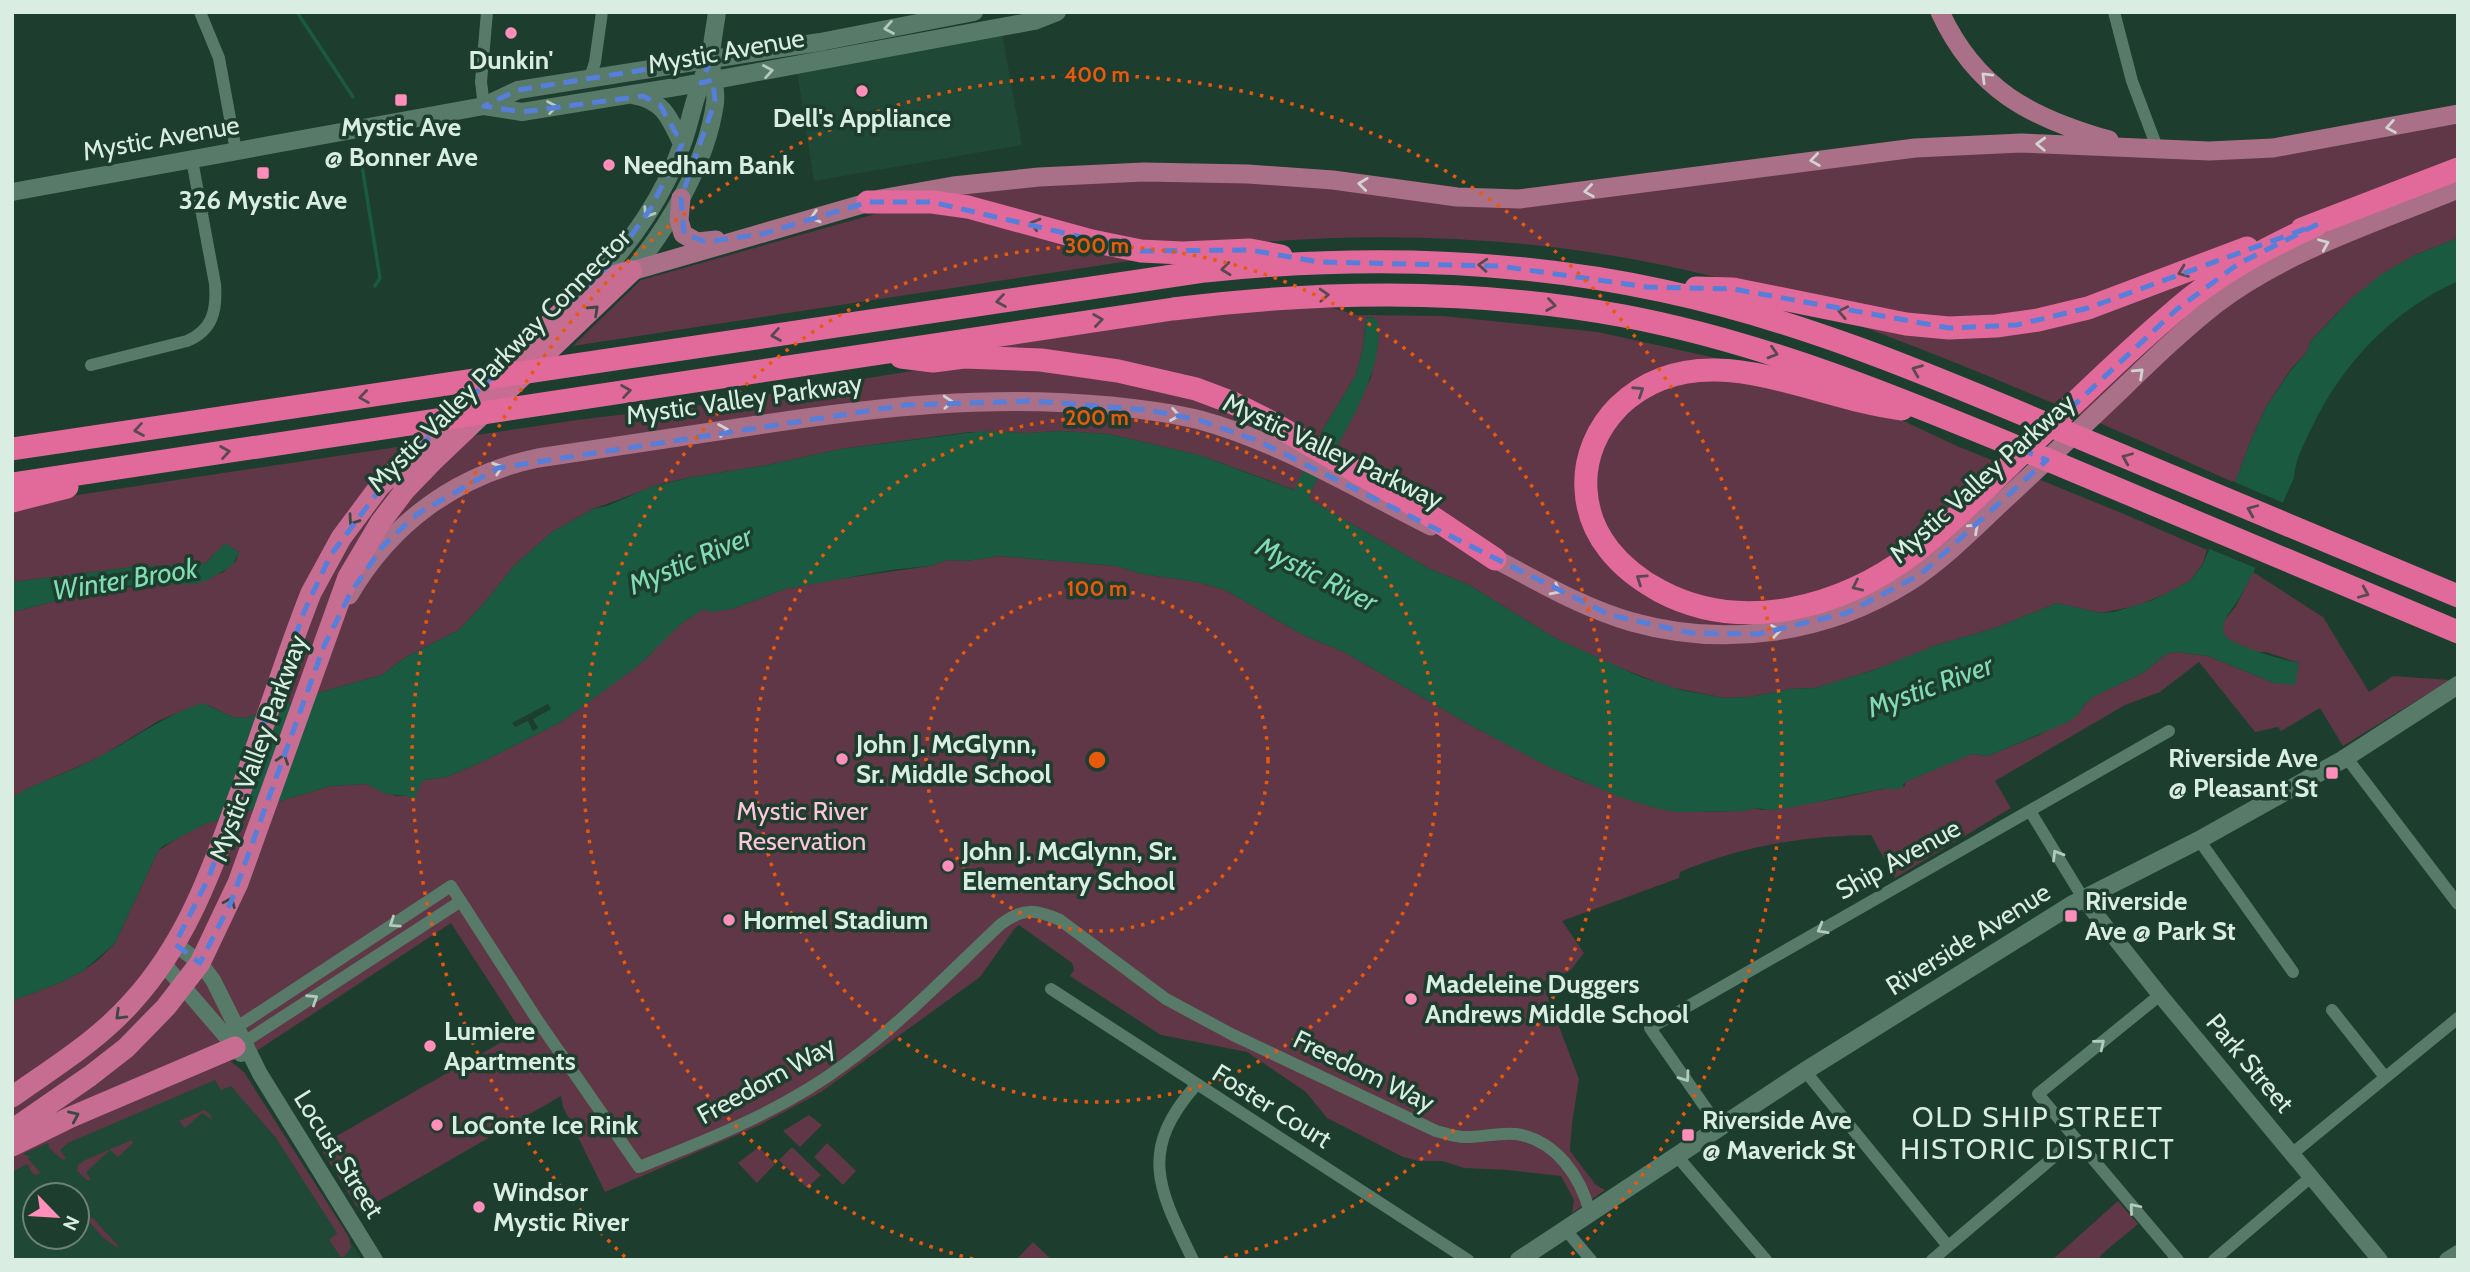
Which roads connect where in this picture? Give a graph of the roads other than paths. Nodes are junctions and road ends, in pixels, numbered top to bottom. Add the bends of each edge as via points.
1 (200, 12) edge
2 (487, 12) edge
3 (602, 12) edge
4 (717, 12) edge
5 (974, 12) edge
6 (1057, 12) edge
7 (1940, 12) edge
8 (2113, 12) edge
9 (956, 14) edge
10 (953, 36) junction
11 (711, 59) junction
12 (590, 78) junction
13 (707, 81) junction
14 (630, 94) junction
15 (484, 106) junction
16 (2458, 114) edge
17 (682, 144) junction
18 (2158, 150) junction
19 (236, 151) junction
20 (2458, 154) edge
21 (192, 160) junction
22 (2458, 169) edge
23 (2458, 189) edge
24 (12, 192) edge
25 (681, 198) junction
26 (868, 202) junction
27 (2372, 202) junction
28 (2316, 225) junction
29 (762, 234) junction
30 (1319, 262) junction
31 (632, 271) junction
32 (593, 282) junction
33 (1647, 287) junction
34 (870, 354) junction
35 (91, 365) dead end
36 (1933, 412) junction
37 (2079, 414) junction
38 (12, 449) edge
39 (130, 466) junction
40 (2016, 474) junction
41 (12, 484) edge
42 (12, 501) edge
43 (1495, 559) junction
44 (2458, 596) edge
45 (2457, 632) edge
46 (313, 676) junction
47 (2458, 685) edge
48 (2169, 731) dead end
49 (2346, 757) junction
50 (2030, 811) junction
51 (2199, 840) junction
52 (2083, 898) junction
53 (461, 901) junction
54 (2458, 904) edge
55 (175, 944) junction
56 (163, 963) junction
57 (200, 963) junction
58 (2293, 972) dead end
59 (184, 985) junction
60 (1051, 989) dead end
61 (2160, 995) junction
62 (2332, 1010) dead end
63 (2458, 1018) edge
64 (236, 1038) junction
65 (1805, 1071) junction
66 (2385, 1077) junction
67 (1196, 1085) junction
68 (12, 1097) edge
69 (1720, 1126) junction
70 (12, 1130) edge
71 (2075, 1139) junction
72 (12, 1146) edge
73 (2293, 1153) junction
74 (1676, 1155) junction
75 (2312, 1176) junction
76 (1590, 1213) junction
77 (1565, 1229) junction
78 (1948, 1246) junction
79 (2458, 1253) edge
80 (375, 1260) edge
81 (1193, 1260) edge
82 (1468, 1260) edge
83 (1519, 1260) edge
84 (1591, 1260) edge
85 (1766, 1260) edge
86 (1932, 1260) edge
87 (2178, 1260) edge
88 (2214, 1260) edge
89 (2380, 1260) edge
90 (2447, 1260) edge

1 - 19 street via 219,58
2 - 15 street via 481,82
3 - 12 street
4 - 11 main road
5 - 9 main road, Mystic Avenue
6 - 10 main road, Mystic Avenue via 1034,21
18 -> 7 main road via 2060,125 2012,101 1973,65
8 - 18 street
9 - 10 street
9 -> 11 main road, Mystic Avenue
13 -> 10 main road, Mystic Avenue
11 - 12 main road, Mystic Avenue
11 - 13 main road
12 - 15 main road, Mystic Avenue via 518,90
13 - 14 main road, Mystic Avenue
13 - 17 main road, Mystic Valley Parkway Connector via 695,95
13 - 25 main road, Mystic Valley Parkway Connector via 715,101 712,117
15 -> 14 main road, Mystic Avenue via 522,112
14 - 17 main road via 660,105
15 - 19 main road, Mystic Avenue
16 -> 18 main road, Mystic Valley Parkway via 2273,148
17 -> 32 main road, Mystic Valley Parkway Connector via 646,216
18 -> 26 main road, Mystic Valley Parkway via 2021,143 1915,148 1520,199 1457,197 1291,177 1165,172 986,182
19 - 21 main road, Mystic Avenue
20 - 27 highway
21 - 24 main road, Mystic Avenue
21 - 35 street via 215,284 213,317 198,337
22 - 27 highway
37 -> 23 main road, Mystic Valley Parkway via 2252,280 2310,250
25 - 29 main road via 680,227 692,240
25 - 31 main road, Mystic Valley Parkway Connector
26 -> 29 main road, Mystic Valley Parkway
30 -> 26 highway via 1250,250 1140,251 968,207
27 - 28 highway
28 -> 33 highway via 2088,308 2006,326 1906,324 1733,289
28 - 37 highway via 2209,283 2176,310
29 - 31 main road, Mystic Valley Parkway
33 -> 30 highway via 1499,266
30 -> 38 highway via 1172,275
31 - 32 highway, Mystic Valley Parkway
46 -> 31 highway, Mystic Valley Parkway Connector via 348,577 392,506
32 -> 55 highway, Mystic Valley Parkway via 415,450 365,503 341,538 304,612 218,855
44 -> 33 highway via 1865,350 1759,315
34 -> 36 highway via 1254,299 1378,293 1459,296 1584,309 1704,333 1823,369
39 -> 34 highway
34 - 43 highway via 933,361 964,357 1052,361 1118,370 1196,390 1266,420 1414,505
40 -> 36 highway via 1886,571 1834,597 1781,612 1711,610 1667,594 1614,558 1593,524 1586,474 1595,440 1625,400 1675,374 1731,370 1874,405
36 -> 45 highway
37 - 40 highway
39 - 41 highway
39 - 42 highway
43 -> 40 main road, Mystic Valley Parkway via 1590,607 1651,627 1712,635 1780,631 1847,612 1909,582 1943,557
46 -> 43 main road, Mystic Valley Parkway via 337,616 383,546 424,508 480,475 538,458 906,405 991,400 1074,403 1199,420 1277,449
57 -> 46 highway, Mystic Valley Parkway via 231,902
47 - 49 main road, Riverside Avenue
48 - 50 street, Ship Avenue
49 - 51 main road, Riverside Avenue
49 - 54 street
52 -> 50 street
50 -> 69 street, Ship Avenue via 1650,1028
51 - 52 main road, Riverside Avenue
51 - 58 street
52 - 61 street, Park Street
52 - 65 main road, Riverside Avenue
64 -> 53 street
53 -> 64 street, Freedom Way via 451,886
53 - 76 street, Freedom Way via 639,1167 770,1110 844,1066 902,1019 1001,924 1016,913 1030,911 1060,920 1141,982 1203,1019 1436,1131 1462,1137 1517,1135 1544,1145 1573,1173
55 - 56 highway, Mystic Valley Parkway
55 - 57 street, Locust Street
56 - 59 street, Locust Street
56 -> 68 highway, Mystic Valley Parkway via 102,1031
57 - 59 highway, Mystic Valley Parkway
57 - 64 street, Locust Street via 213,980
59 - 64 street, Locust Street
59 - 70 highway, Mystic Valley Parkway via 114,1058
60 - 67 street, Foster Court
71 -> 61 street via 2038,1094
61 - 73 street, Park Street
62 - 66 street
63 - 66 street
72 -> 64 highway
64 - 80 street, Locust Street
65 - 69 main road, Riverside Avenue
65 - 78 street
66 - 73 street
67 - 81 street via 1172,1116 1158,1155 1160,1179
67 - 82 street, Foster Court
69 - 74 main road, Riverside Avenue
71 - 78 street
87 -> 71 street
73 - 75 street, Park Street
74 - 76 main road, Riverside Avenue
74 - 85 street
75 - 88 street
75 - 89 street, Park Street
76 - 77 main road, Riverside Avenue
77 - 83 main road, Riverside Avenue
77 - 84 street
78 - 86 street
79 - 90 street

